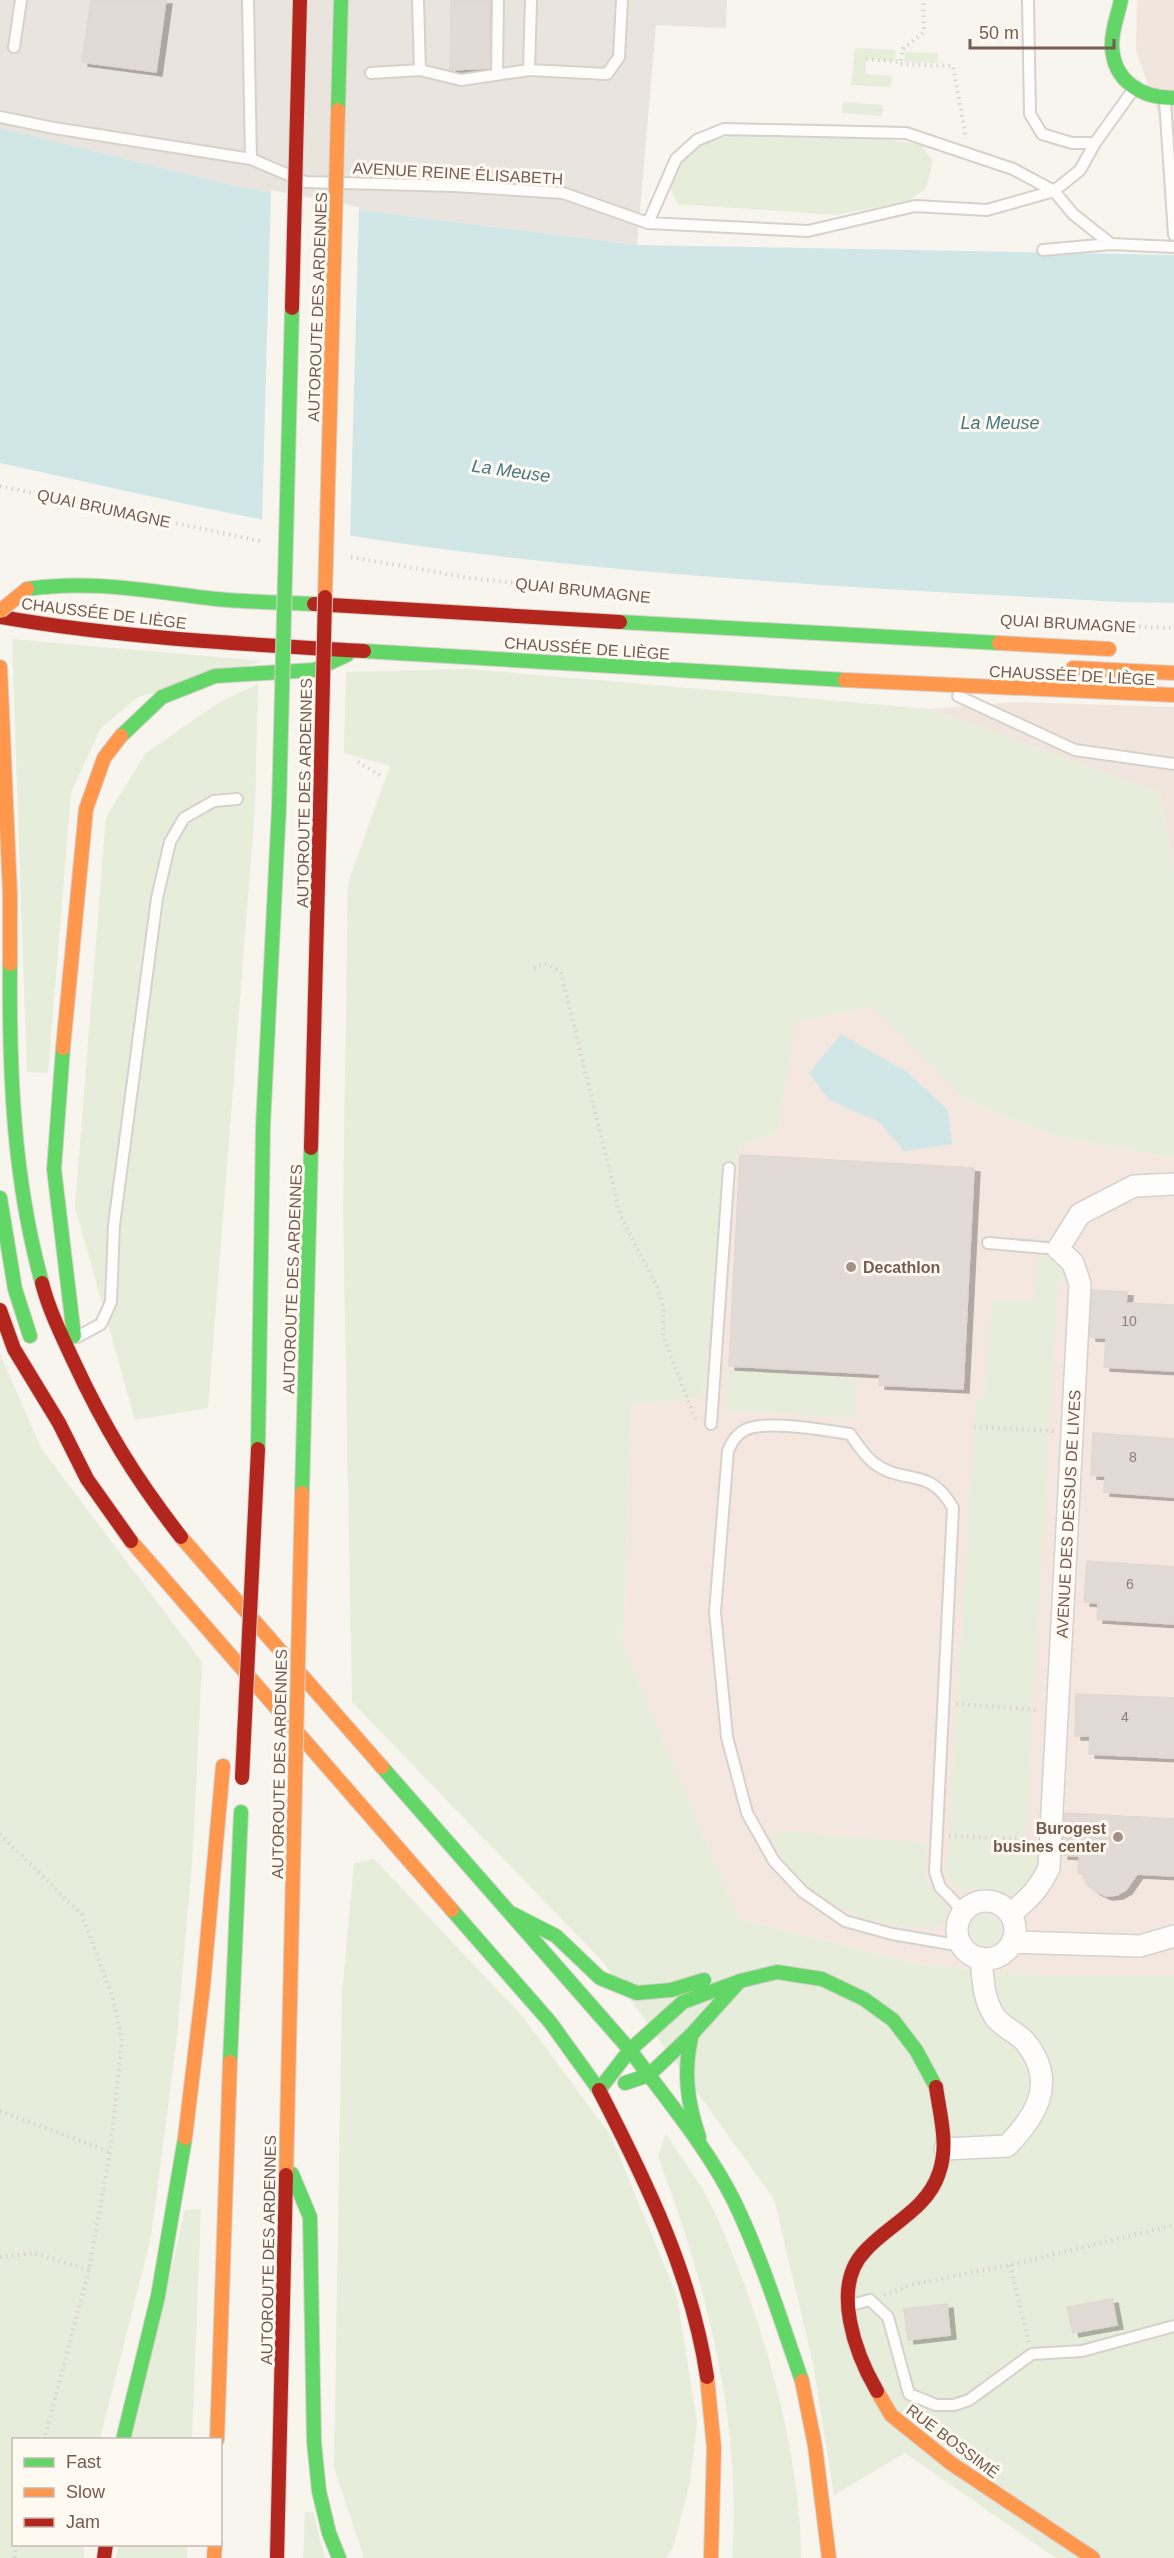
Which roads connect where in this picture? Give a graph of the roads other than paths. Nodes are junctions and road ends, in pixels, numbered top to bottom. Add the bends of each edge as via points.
1 (21, 0) edge
2 (248, 0) edge
3 (300, 0) edge
4 (341, 0) edge
5 (418, 0) edge
6 (498, 0) edge
7 (531, 0) edge
8 (622, 0) edge
9 (1028, 0) edge
10 (1121, 0) edge
11 (14, 47) dead end
12 (420, 70) junction
13 (529, 70) junction
14 (371, 73) dead end
15 (497, 75) junction
16 (1133, 89) junction
17 (1170, 98) edge
18 (0, 117) edge
19 (1095, 143) junction
20 (251, 159) junction
21 (1054, 191) junction
22 (648, 223) junction
23 (1174, 236) edge
24 (1111, 244) junction
25 (1174, 247) edge
26 (1043, 250) dead end
27 (0, 596) edge
28 (33, 602) dead end
29 (0, 611) edge
30 (0, 617) edge
31 (269, 624) dead end
32 (340, 628) dead end
33 (357, 650) junction
34 (1127, 650) dead end
35 (0, 668) edge
36 (1055, 668) dead end
37 (1174, 673) edge
38 (933, 685) junction
39 (1174, 695) edge
40 (1174, 764) edge
41 (237, 799) dead end
42 (263, 1126) junction
43 (729, 1167) dead end
44 (1174, 1184) edge
45 (0, 1197) edge
46 (988, 1243) dead end
47 (1058, 1248) junction
48 (0, 1310) edge
49 (245, 1327) dead end
50 (74, 1339) junction
51 (33, 1345) dead end
52 (41, 1367) dead end
53 (79, 1376) junction
54 (59, 1423) junction
55 (711, 1424) dead end
56 (230, 1576) dead end
57 (229, 1612) dead end
58 (228, 1635) dead end
59 (226, 1671) dead end
60 (223, 1760) dead end
61 (963, 1911) junction
62 (513, 1914) junction
63 (1010, 1914) junction
64 (1174, 1936) edge
65 (1012, 1942) junction
66 (962, 1946) junction
67 (981, 1958) junction
68 (740, 1981) junction
69 (692, 2034) junction
70 (630, 2050) junction
71 (650, 2075) junction
72 (599, 2091) junction
73 (945, 2149) junction
74 (706, 2154) junction
75 (286, 2161) junction
76 (848, 2306) junction
77 (1174, 2326) edge
78 (123, 2438) edge
79 (218, 2438) edge
80 (713, 2479) junction
81 (699, 2524) dead end
82 (825, 2532) junction
83 (277, 2558) edge
84 (339, 2558) edge
85 (711, 2558) edge
86 (821, 2558) edge
87 (829, 2558) edge
88 (1093, 2558) edge

1 - 11 lane
2 - 20 lane
3 - 42 main road, AUTOROUTE DES ARDENNES, bridge via 279,807
4 - 75 main road, AUTOROUTE DES ARDENNES, bridge
5 - 12 lane
6 - 15 lane
7 - 13 lane
8 - 13 lane via 619,57 607,74
9 - 19 lane via 1030,114 1034,124 1042,134 1056,140
10 - 16 main road via 1112,47 1121,80
12 - 14 lane
12 - 15 lane via 461,80
13 - 15 lane
16 - 17 main road
16 - 19 lane
17 - 23 lane
18 - 20 lane, AVENUE REINE ÉLISABETH
19 - 21 lane via 1080,170
20 - 22 lane, AVENUE REINE ÉLISABETH via 305,182 563,193
21 - 22 lane, AVENUE REINE ÉLISABETH via 987,210 915,206 808,231
21 - 22 lane via 1013,169 906,132 724,129 697,140 676,159
21 - 24 lane via 1073,214
24 - 25 lane
24 - 26 lane
27 - 28 main road, CHAUSSÉE DE LIÈGE
29 - 34 main road, bridge via 27,589 50,584 231,599
30 - 33 main road, CHAUSSÉE DE LIÈGE via 183,640
31 - 32 main road
33 - 38 main road, CHAUSSÉE DE LIÈGE
33 - 50 main road via 314,670 215,676 162,696 130,725 104,759 86,809 54,1169
35 - 53 main road via 10,894 9,1048 15,1140 30,1240 48,1305
36 - 37 main road, CHAUSSÉE DE LIÈGE
38 - 39 main road, CHAUSSÉE DE LIÈGE
38 - 40 lane via 1075,750
41 - 50 lane via 214,801 184,818 170,842 157,898 115,1213 111,1302 101,1324
42 - 49 main road
42 - 79 main road, AUTOROUTE DES ARDENNES, bridge via 258,1449 223,2229
43 - 55 lane
44 - 47 street via 1134,1186 1080,1214
45 - 51 main road via 15,1289
46 - 47 lane
47 - 63 street, AVENUE DES DESSUS DE LIVES via 1073,1263 1080,1284 1049,1868 1041,1886
48 - 54 main road via 14,1349
50 - 53 main road
52 - 54 main road
53 - 62 main road via 134,1476 180,1536
54 - 72 main road via 87,1479 120,1528 550,2022
56 - 57 main road
58 - 59 main road
60 - 78 main road via 181,2171 158,2296
61 - 63 street via 983,1900 1002,1906
61 - 66 street via 957,1927
61 - 66 lane via 940,1887 935,1872 953,1508 943,1490 874,1463 850,1434 768,1426 750,1428 732,1441 728,1451 715,1612 727,1737 747,1813 774,1861 803,1892 845,1921
62 - 68 main road via 556,1936 600,1978 637,1993 671,1990 704,1980
62 - 70 main road
63 - 65 street via 1015,1932
64 - 65 street via 1140,1946
65 - 67 street via 998,1956
66 - 67 street via 969,1954
67 - 73 street via 985,1994 996,2018 1027,2043 1041,2070 1042,2092 1029,2124 1007,2146
68 - 69 main road
68 - 70 main road via 683,2002
68 - 73 main road, RUE BOSSIMÉ via 777,1972 822,1979 864,1999 893,2020 935,2083
69 - 71 main road
69 - 74 main road via 686,2054 685,2094
70 - 71 main road
70 - 72 main road
71 - 72 main road
71 - 74 main road
72 - 80 main road via 644,2174 678,2260 700,2334 712,2414
73 - 76 main road, RUE BOSSIMÉ via 939,2174 928,2194 905,2219 864,2251 848,2286
74 - 82 main road via 754,2247 802,2381
75 - 83 main road, AUTOROUTE DES ARDENNES
75 - 84 main road via 309,2217 314,2442 319,2491
76 - 77 lane via 870,2300 888,2318 909,2394 936,2405 969,2400 1032,2354 1082,2351
76 - 88 main road, RUE BOSSIMÉ via 861,2363 891,2415 952,2464
80 - 81 main road
80 - 85 main road
82 - 86 main road
82 - 87 main road

